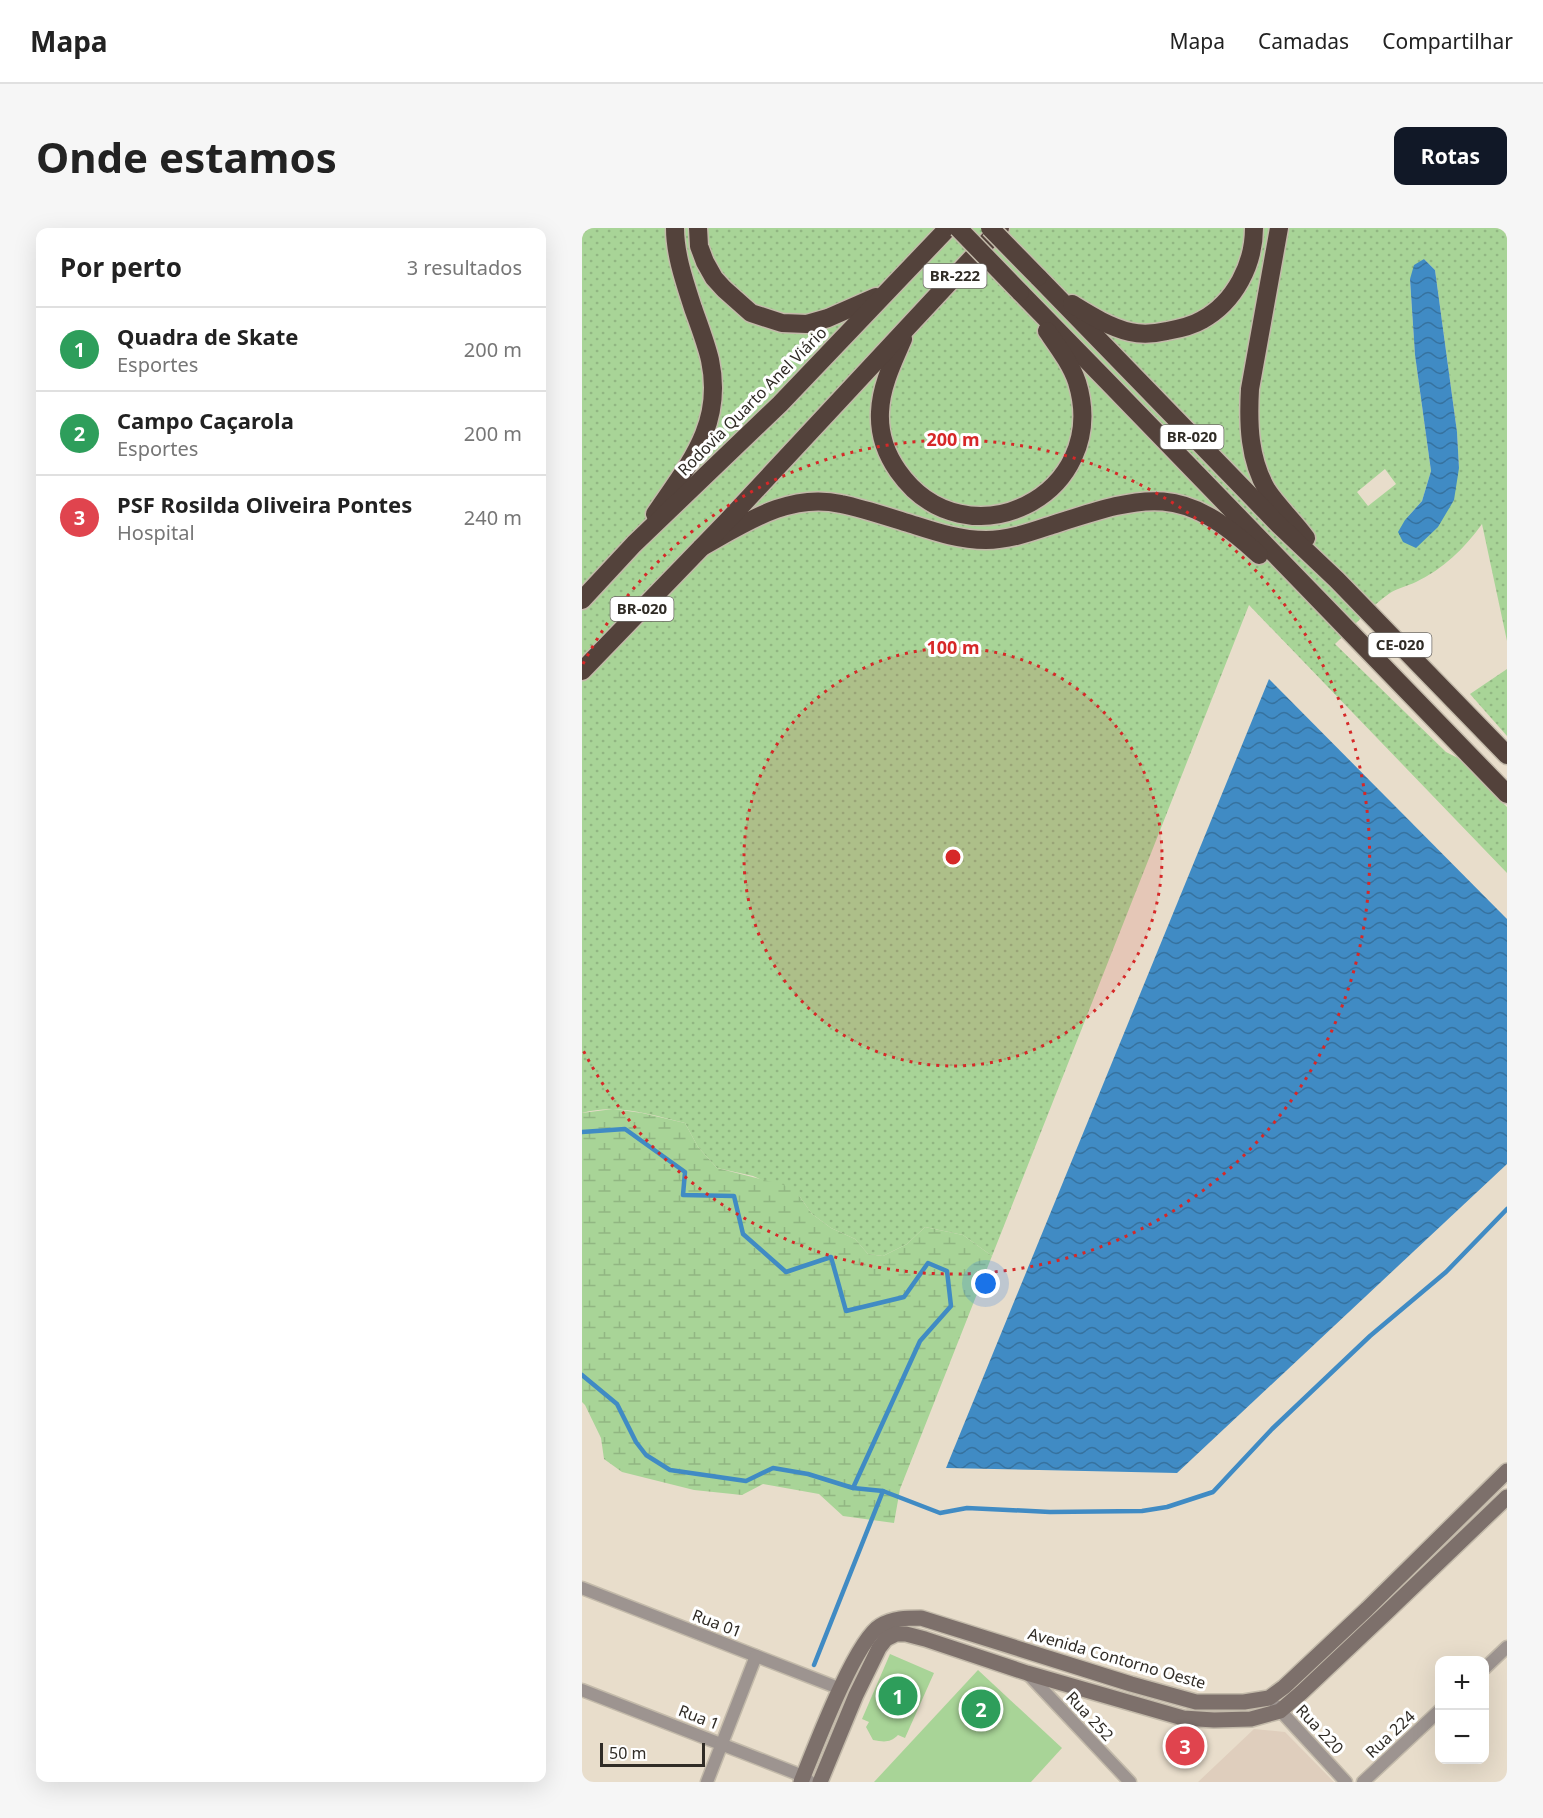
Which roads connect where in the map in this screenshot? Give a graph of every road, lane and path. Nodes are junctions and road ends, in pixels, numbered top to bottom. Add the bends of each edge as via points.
1 (675, 228) edge
2 (698, 228) edge
3 (948, 228) edge
4 (958, 228) edge
5 (990, 228) edge
6 (1000, 228) edge
7 (1254, 228) edge
8 (1279, 228) edge
9 (889, 290) junction
10 (1051, 291) junction
11 (1023, 296) junction
12 (909, 325) junction
13 (634, 544) junction
14 (702, 547) junction
15 (1299, 580) junction
16 (1337, 580) junction
17 (582, 600) edge
18 (582, 671) edge
19 (1507, 755) edge
20 (1507, 794) edge
21 (1507, 1471) edge
22 (1507, 1497) edge
23 (582, 1588) edge
24 (882, 1633) junction
25 (1507, 1647) edge
26 (756, 1656) junction
27 (1489, 1664) edge
28 (1027, 1673) junction
29 (841, 1689) junction
30 (582, 1690) edge
31 (1269, 1698) junction
32 (1280, 1710) junction
33 (1435, 1715) edge
34 (722, 1744) junction
35 (805, 1780) edge
36 (707, 1782) edge
37 (820, 1782) edge
38 (1130, 1782) edge
39 (1346, 1782) edge
40 (1364, 1782) edge

1 - 13 highway via 684,281 710,360 712,408 705,436
2 - 9 highway via 699,246 714,278 751,313 782,323 807,324
3 - 9 highway, Rodovia Quarto Anel Viário / BR-020
4 - 11 highway, BR-020, bridge
5 - 10 highway, BR-020, bridge
6 - 12 highway, BR-222
7 - 10 highway via 1251,260 1230,295 1202,320 1176,330 1152,335 1130,332 1105,323
8 - 16 highway via 1250,389 1251,445 1268,491
9 - 13 highway, Rodovia Quarto Anel Viário / BR-020 via 780,404
10 - 16 highway, BR-020
11 - 12 highway via 1077,382 1082,428 1076,456 1057,483 1027,505 991,516 949,512 924,499 891,461 881,435 882,394
11 - 15 highway, BR-020
12 - 14 highway, BR-020
13 - 17 highway, Rodovia Quarto Anel Viário / BR-020
14 - 15 highway via 772,509 816,501 839,503 957,538 993,540 1018,536 1114,505 1153,500 1178,502 1198,510 1237,534 1287,576
14 - 18 highway, BR-020
15 - 20 highway, CE-020
16 - 19 highway, CE-020
21 - 31 street via 1367,1610
22 - 32 street
23 - 26 street, Rua 01
24 - 28 street via 906,1634
24 - 29 street via 862,1645
24 - 31 street, Avenida Contorno Oeste via 891,1621 921,1618 1196,1702
24 - 37 street
25 - 27 street
26 - 29 street, Rua 01
26 - 34 street
28 - 32 street via 1183,1718 1251,1719
28 - 38 street, Rua 252
29 - 35 street
30 - 34 street, Rua 1
31 - 32 street, Rua 220
32 - 39 street, Rua 220
33 - 40 street, Rua 224
34 - 35 street, Rua 1
34 - 36 street

